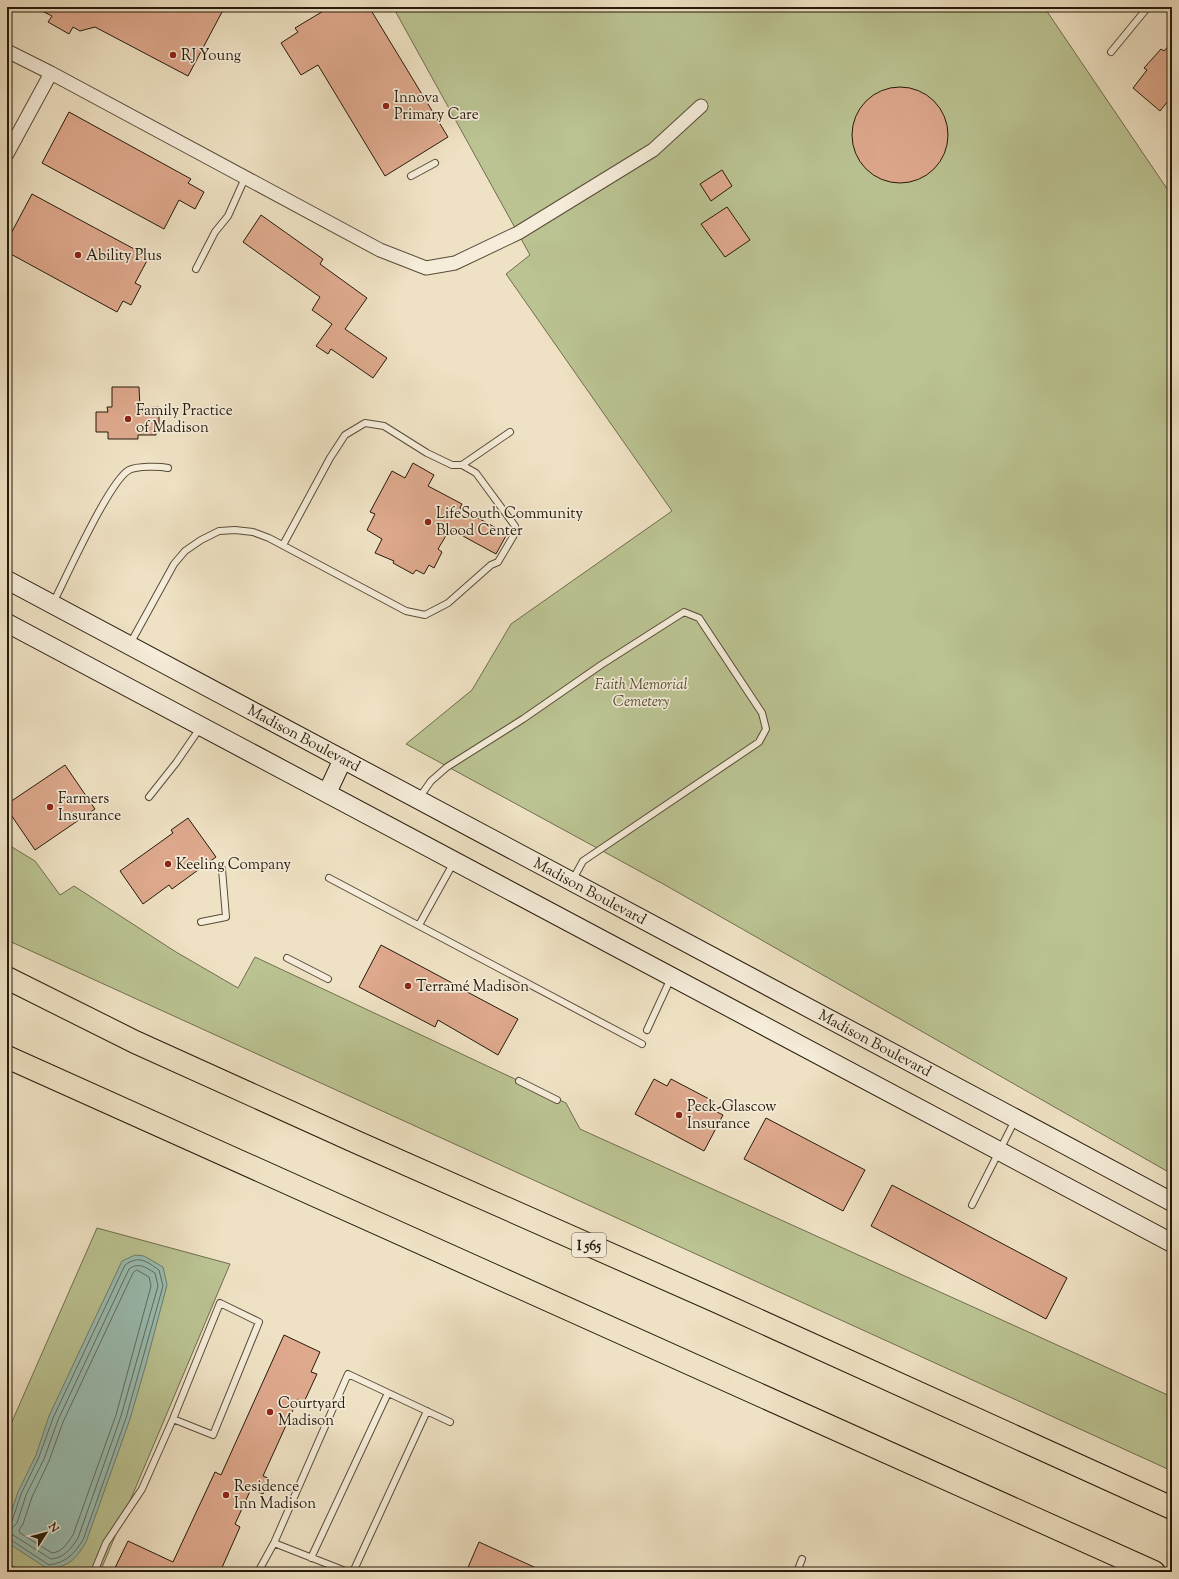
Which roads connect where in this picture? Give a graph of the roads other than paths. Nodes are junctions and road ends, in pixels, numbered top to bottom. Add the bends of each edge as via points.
1 (1148, 7) edge
2 (7, 51) edge
3 (1111, 52) dead end
4 (51, 73) junction
5 (701, 106) dead end
6 (7, 154) edge
7 (435, 163) dead end
8 (411, 176) dead end
9 (245, 178) junction
10 (196, 269) dead end
11 (510, 432) dead end
12 (462, 466) junction
13 (168, 468) dead end
14 (283, 545) junction
15 (7, 580) edge
16 (52, 604) junction
17 (7, 623) edge
18 (129, 645) junction
19 (201, 726) junction
20 (343, 759) junction
21 (327, 793) junction
22 (150, 797) dead end
23 (418, 800) junction
24 (454, 861) junction
25 (222, 869) dead end
26 (329, 878) dead end
27 (572, 881) junction
28 (201, 922) dead end
29 (419, 925) junction
30 (287, 958) dead end
31 (671, 977) junction
32 (11, 979) edge
33 (328, 979) dead end
34 (647, 1030) dead end
35 (642, 1044) dead end
36 (7, 1057) edge
37 (519, 1081) dead end
38 (557, 1100) dead end
39 (1016, 1118) junction
40 (999, 1151) junction
41 (1172, 1202) edge
42 (972, 1205) dead end
43 (1172, 1243) edge
44 (388, 1393) junction
45 (427, 1411) junction
46 (173, 1419) junction
47 (450, 1422) dead end
48 (1172, 1508) edge
49 (274, 1543) junction
50 (311, 1558) junction
51 (802, 1559) dead end
52 (94, 1572) edge
53 (258, 1572) edge
54 (348, 1572) edge
55 (353, 1572) edge
56 (797, 1572) edge
57 (1154, 1572) edge

1 - 3 lane
2 - 4 street
4 - 6 street
4 - 9 street
5 - 9 street via 654,150 518,233 455,264 426,268 380,250
7 - 8 lane
9 - 10 lane via 228,216 215,232
11 - 12 lane
12 - 14 lane via 452,466 384,426 366,423 345,435
12 - 14 lane via 476,473 514,526 514,535 498,562 491,565 448,604 425,615 406,611
13 - 16 lane via 157,466 130,470 118,479
14 - 18 lane via 253,532 235,530 219,531 201,540 185,551 174,564
15 - 16 main road, Madison Boulevard
16 - 18 main road, Madison Boulevard
17 - 19 main road
18 - 20 main road, Madison Boulevard
19 - 21 main road
19 - 22 lane
20 - 21 main road
20 - 23 main road, Madison Boulevard
21 - 24 main road
23 - 27 main road, Madison Boulevard
23 - 27 lane via 431,781 447,767 601,665 684,612 699,618 762,713 766,729 760,742 583,860
24 - 29 lane
24 - 31 main road
25 - 28 lane via 226,917
26 - 29 lane
27 - 39 main road, Madison Boulevard
29 - 35 lane
30 - 33 lane
31 - 34 lane
31 - 40 main road
32 - 48 highway, I 565 via 135,1042
36 - 57 highway
37 - 38 lane
39 - 40 lane
39 - 41 main road, Madison Boulevard
40 - 42 lane
40 - 43 main road
44 - 45 lane
44 - 49 lane via 348,1374
44 - 50 lane
45 - 47 lane
45 - 55 lane
46 - 46 lane via 220,1303 260,1322 213,1435
46 - 52 lane via 142,1489 106,1543
49 - 50 lane
49 - 53 lane
50 - 54 lane
51 - 56 lane

